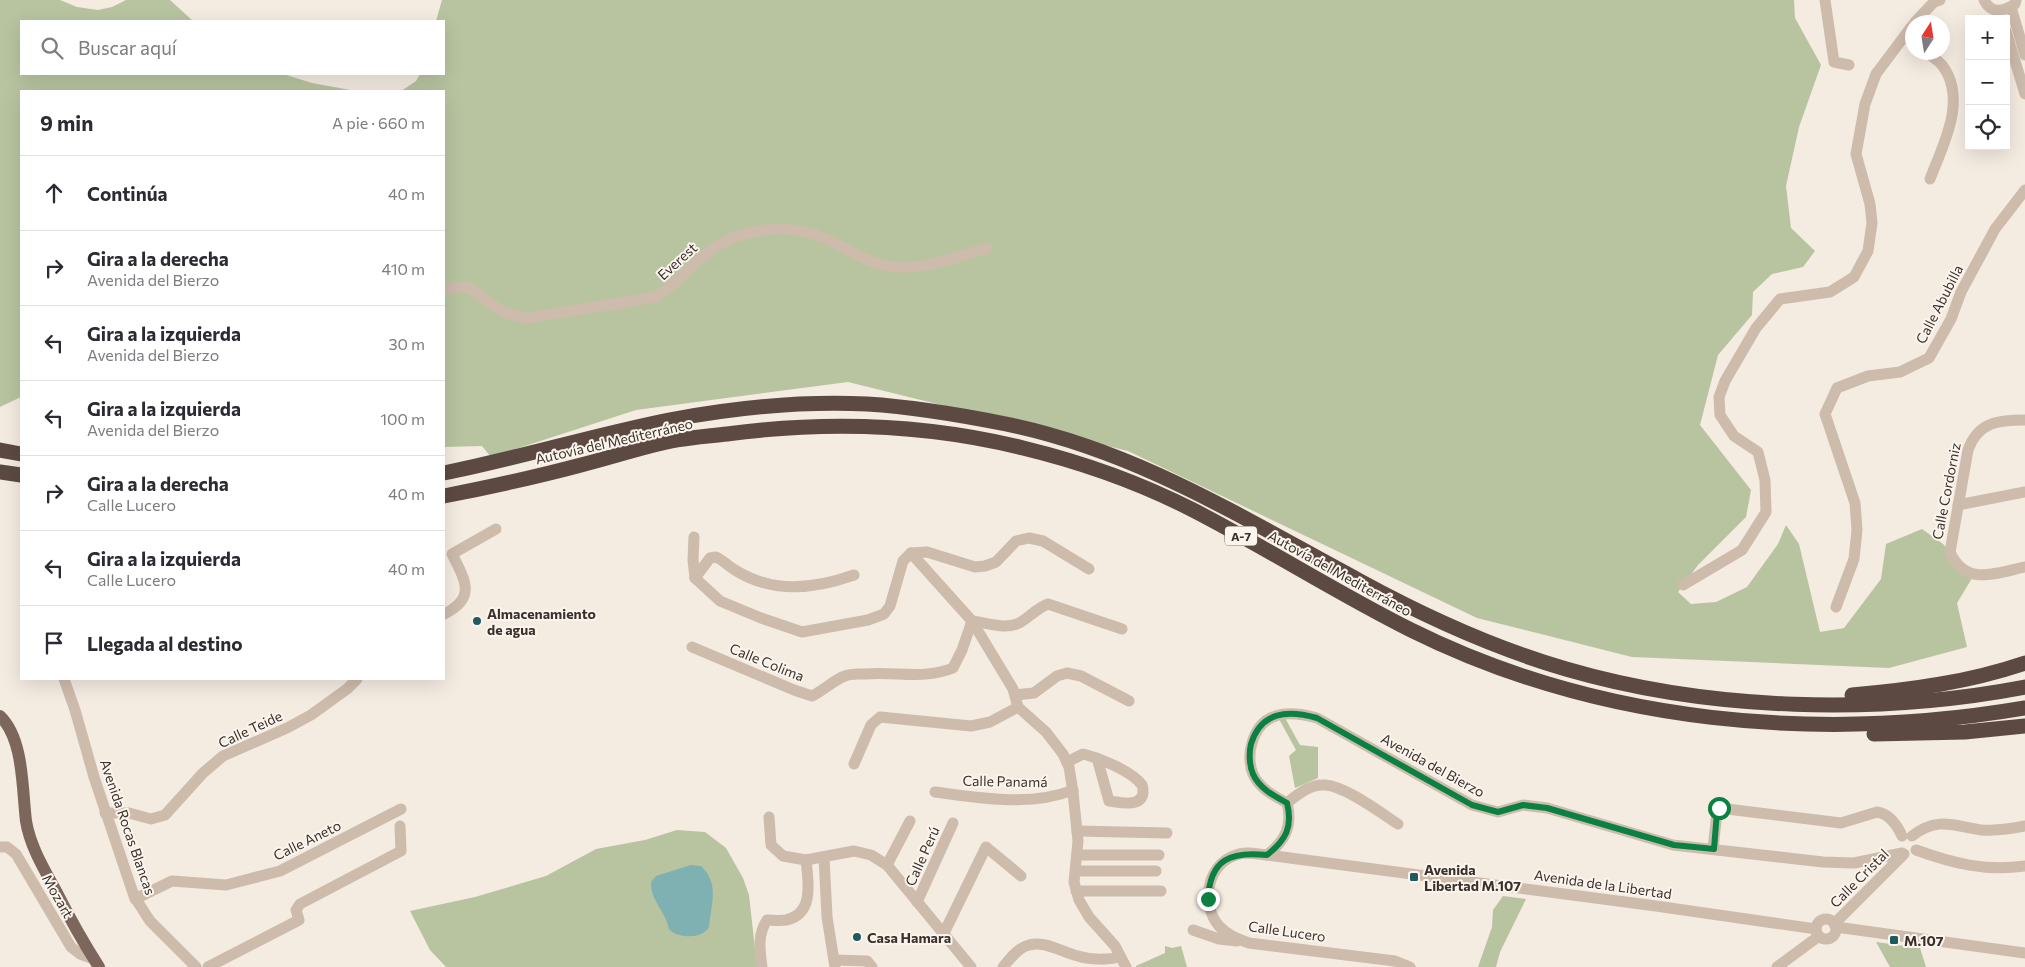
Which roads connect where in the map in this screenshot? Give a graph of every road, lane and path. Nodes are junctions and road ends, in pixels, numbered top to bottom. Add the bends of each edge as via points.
1 (1825, 0) edge
2 (1940, 0) edge
3 (1984, 0) edge
4 (2017, 4) edge
5 (1922, 15) edge
6 (2000, 15) edge
7 (1905, 39) edge
8 (2010, 44) edge
9 (2025, 55) edge
10 (1936, 60) edge
11 (1849, 65) dead end
12 (2025, 94) edge
13 (1930, 179) dead end
14 (2025, 190) edge
15 (987, 248) dead end
16 (445, 291) edge
17 (2025, 420) edge
18 (0, 450) edge
19 (20, 454) edge
20 (0, 472) edge
21 (445, 473) edge
22 (20, 475) edge
23 (2025, 492) edge
24 (445, 496) edge
25 (1958, 505) junction
26 (496, 529) dead end
27 (694, 537) dead end
28 (911, 554) junction
29 (2025, 567) edge
30 (1089, 569) dead end
31 (854, 575) dead end
32 (695, 578) junction
33 (1683, 585) dead end
34 (1836, 607) dead end
35 (445, 614) edge
36 (972, 621) junction
37 (1122, 629) dead end
38 (692, 647) dead end
39 (2025, 663) edge
40 (64, 680) edge
41 (356, 680) edge
42 (2025, 687) edge
43 (1662, 690) junction
44 (1578, 692) junction
45 (1015, 694) junction
46 (1129, 702) dead end
47 (1018, 707) junction
48 (2025, 708) edge
49 (0, 716) edge
50 (2025, 726) edge
51 (1097, 758) junction
52 (1067, 762) junction
53 (854, 764) dead end
54 (1073, 790) junction
55 (935, 792) dead end
56 (1287, 803) junction
57 (400, 809) dead end
58 (105, 813) junction
59 (769, 817) dead end
60 (910, 821) dead end
61 (953, 823) dead end
62 (1398, 824) dead end
63 (400, 826) dead end
64 (2025, 826) edge
65 (1077, 831) junction
66 (1167, 833) dead end
67 (1907, 836) junction
68 (0, 847) edge
69 (1714, 849) junction
70 (1916, 850) junction
71 (1903, 854) junction
72 (1077, 855) junction
73 (1159, 855) dead end
74 (1267, 855) junction
75 (824, 857) junction
76 (806, 860) junction
77 (887, 866) junction
78 (2025, 866) edge
79 (1076, 870) junction
80 (1156, 871) dead end
81 (1021, 876) dead end
82 (1076, 891) junction
83 (1162, 892) dead end
84 (135, 899) junction
85 (918, 902) junction
86 (1835, 926) junction
87 (1193, 930) dead end
88 (1818, 932) junction
89 (944, 933) junction
90 (1249, 943) junction
91 (2025, 953) edge
92 (1123, 962) edge
93 (96, 963) edge
94 (835, 963) edge
95 (196, 967) edge
96 (208, 967) edge
97 (762, 967) edge
98 (872, 967) edge
99 (971, 967) edge
100 (1003, 967) edge
101 (1410, 967) edge
102 (1776, 967) edge

1 - 11 street via 1834,62
2 - 5 street
3 - 6 street
4 - 6 street via 2003,10
4 - 9 street
7 - 33 street via 1876,74 1865,104 1856,154 1870,204 1872,223 1868,251 1854,277 1830,292 1780,299 1756,328 1719,397 1720,415 1734,436 1758,452 1766,480 1766,512 1742,550
8 - 12 street
10 - 13 street via 1954,91 1951,124
14 - 34 street, Calle Abubilla via 1995,229 1929,358 1900,372 1868,376 1837,388 1825,414 1855,503 1858,530 1854,559
15 - 16 street, Everest via 916,268 898,267 859,256 810,232 776,229 755,231 715,248 669,290 656,297 527,318 498,309 474,289 458,286
17 - 25 street, Calle Cordorniz via 1997,421 1972,437
18 - 19 highway
20 - 22 highway
21 - 43 highway, Autovía del Mediterráneo / A-7 via 672,420 780,406 866,404 1011,425 1114,455 1165,476 1362,583 1477,638 1610,681
23 - 25 street
24 - 44 highway, Autovía del Mediterráneo / A-7 via 678,440 769,428 868,427 962,436 1086,466 1151,491 1236,533 1414,632 1524,676
25 - 29 street, Calle Cordorniz via 1950,552 1954,561 1974,575 1986,576
26 - 35 street via 452,554 466,582 465,596 456,608
27 - 32 street
28 - 30 street via 927,552 975,567 985,566 996,562 1016,541 1029,538 1043,541
28 - 32 street via 903,561 890,606 884,614 802,632 720,601
28 - 36 street
31 - 32 street via 830,584 782,586 763,583 734,570 716,557 710,558
36 - 37 street via 1017,624 1037,608 1048,604
36 - 38 street, Calle Colima via 953,668 940,674 920,676 846,675 812,696
36 - 45 street
39 - 43 highway via 1966,679 1845,696
40 - 58 street, Avenida Rocas Blancas
41 - 58 street, Calle Teide via 311,715 223,756 203,773 166,815 151,819 129,813
42 - 43 highway, Autovía del Mediterráneo / A-7 via 1954,698 1826,705 1723,699
44 - 48 highway, Autovía del Mediterráneo / A-7 via 1668,712 1806,724 1909,723
44 - 50 highway via 1650,715 1755,731 1915,734
45 - 46 street via 1034,693 1067,673 1081,676
45 - 47 street
47 - 52 street via 1046,732
47 - 53 street via 990,722 971,726 880,717 871,725
49 - 93 main road via 8,724 20,760 27,824 36,855
51 - 51 street via 1127,773 1142,785 1141,798 1130,803 1109,801
51 - 52 street via 1083,754
52 - 54 street
54 - 55 street, Calle Panamá via 1037,799
54 - 65 street
56 - 62 street via 1300,792 1326,785 1345,792
56 - 69 street, Avenida del Bierzo via 1272,795 1253,774 1250,747 1260,724 1270,718 1300,713 1317,718 1483,809 1498,812 1523,805 1547,808 1674,845
56 - 74 street via 1290,822 1287,830 1277,847
57 - 84 street, Calle Aneto via 280,871 226,885 172,881
58 - 84 street, Avenida Rocas Blancas
59 - 76 street via 771,845 783,856
60 - 77 street
61 - 85 street, Calle Perú
63 - 96 street via 401,851 300,904 296,910 299,920
64 - 67 street via 1984,830 1945,823 1922,828
65 - 66 street
65 - 72 street
67 - 69 street via 1881,812 1842,823 1719,808
67 - 70 street via 1917,841
67 - 71 street via 1897,844
68 - 93 street, Mozart via 7,847 16,854 71,947
69 - 71 street, Avenida del Bierzo via 1854,863
70 - 71 street
70 - 78 street via 1954,863 1980,867 2005,869
71 - 86 street, Calle Cristal
72 - 73 street
72 - 79 street
74 - 88 street, Avenida de la Libertad via 1656,906
74 - 90 street, Calle Lucero via 1236,854 1216,869 1208,888 1209,909 1214,919 1228,934
75 - 76 street
75 - 77 street via 854,851 871,855
75 - 94 street via 827,917
76 - 97 street via 808,900 796,915 786,920 766,920 760,936
77 - 85 street
79 - 80 street
79 - 82 street
81 - 89 street via 986,847
82 - 83 street
82 - 92 street via 1089,917 1115,946
84 - 95 street, Avenida Rocas Blancas via 150,921
85 - 89 street
86 - 88 street via 1829,920 1823,920 1818,924
86 - 91 street
87 - 90 street via 1219,939
88 - 102 street
89 - 99 street
90 - 101 street, Calle Lucero via 1395,961
92 - 100 street via 1080,957 1041,944 1016,951
94 - 98 street via 867,961

